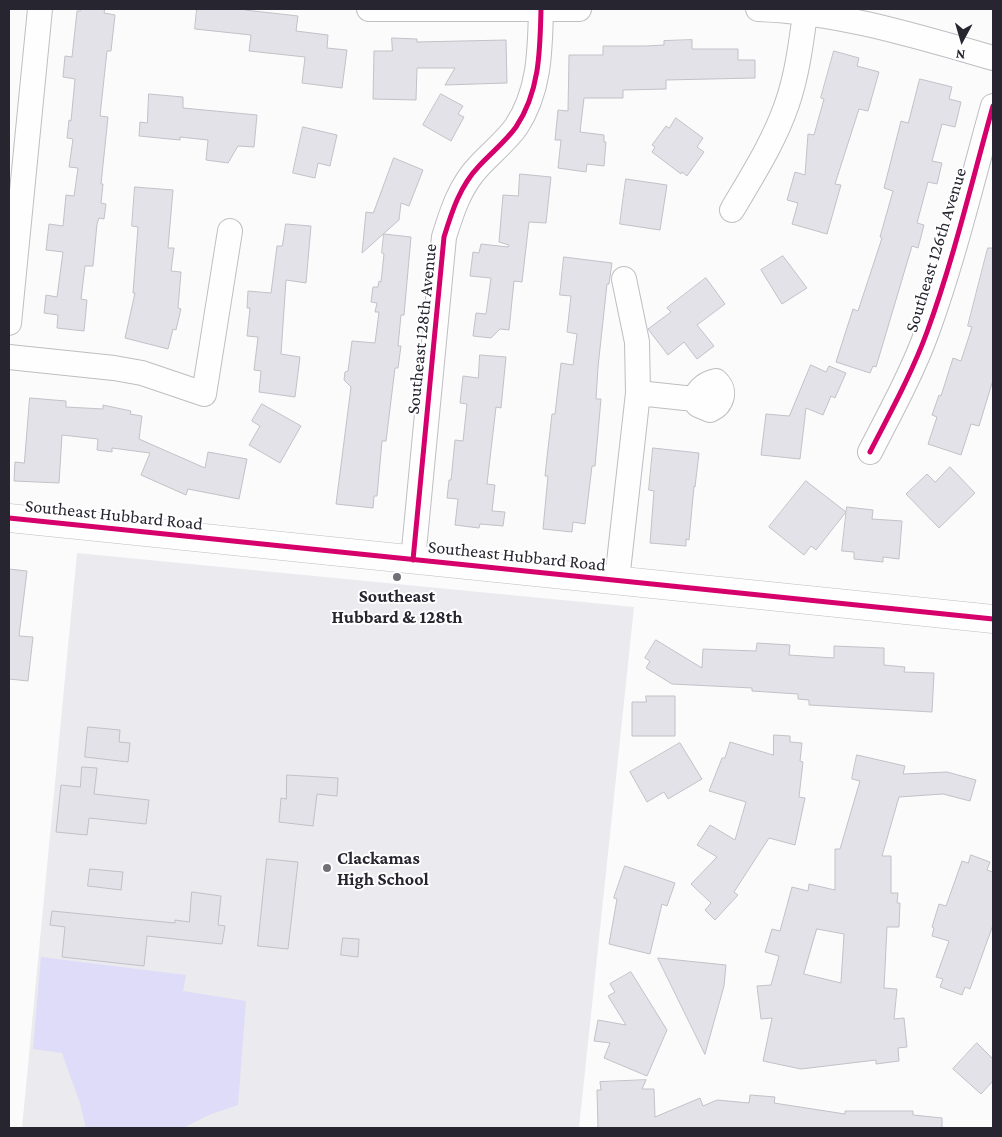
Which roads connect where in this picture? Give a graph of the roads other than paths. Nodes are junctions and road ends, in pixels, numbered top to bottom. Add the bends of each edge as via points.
1 (40, 9) edge
2 (369, 9) edge
3 (541, 9) edge
4 (580, 9) edge
5 (758, 9) edge
6 (805, 14) junction
7 (993, 58) edge
8 (993, 106) edge
9 (19, 119) edge
10 (732, 210) dead end
11 (230, 231) dead end
12 (624, 279) dead end
13 (9, 323) edge
14 (9, 356) edge
15 (638, 393) junction
16 (694, 399) dead end
17 (870, 452) dead end
18 (9, 518) edge
19 (413, 560) junction
20 (617, 580) junction
21 (993, 619) edge

1 - 9 street
2 - 3 street
3 - 4 street
3 - 19 street, Southeast 128th Avenue via 540,54 535,84 526,107 516,127 462,188 444,237
5 - 6 street
6 - 7 street via 871,24
6 - 10 street via 796,74 787,104 763,157
8 - 17 street, Southeast 126th Avenue via 945,279 926,334
9 - 13 street
11 - 14 street via 204,394 142,373
12 - 15 street via 637,342
15 - 16 street
15 - 20 street
18 - 19 main road, Southeast Hubbard Road
19 - 20 main road, Southeast Hubbard Road
20 - 21 main road, Southeast Hubbard Road

